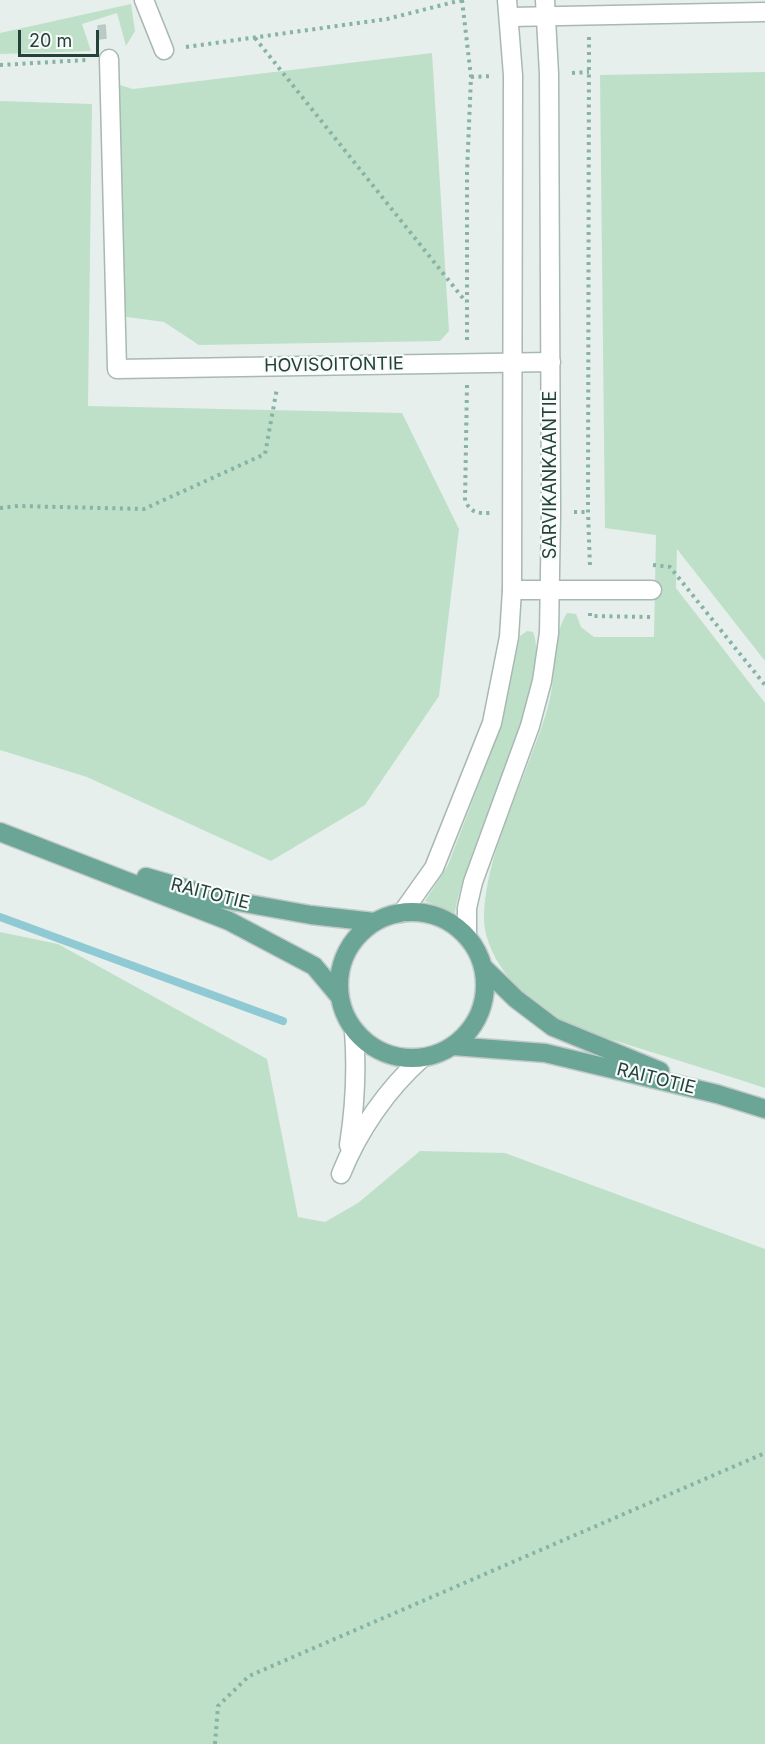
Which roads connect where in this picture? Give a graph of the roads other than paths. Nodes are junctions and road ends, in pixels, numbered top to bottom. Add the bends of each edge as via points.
1 (144, 0) edge
2 (546, 8) edge
3 (509, 9) edge
4 (765, 12) edge
5 (164, 50) road end
6 (109, 59) road end
7 (550, 362) junction
8 (511, 363) junction
9 (512, 590) junction
10 (551, 590) junction
11 (652, 590) dead end
12 (0, 832) edge
13 (50, 849) junction
14 (402, 913) junction
15 (374, 922) junction
16 (467, 937) junction
17 (483, 968) junction
18 (340, 998) junction
19 (354, 1031) junction
20 (453, 1046) junction
21 (422, 1058) junction
22 (717, 1094) junction
23 (765, 1109) edge
24 (348, 1156) junction
25 (341, 1174) dead end

1 - 5 street
2 - 3 street
2 - 4 street via 589,15
2 - 7 street, SARVIKANKAANTIE
3 - 8 street via 513,75
6 - 8 street, HOVISOITONTIE via 117,369
7 - 8 street, HOVISOITONTIE
7 - 10 street, SARVIKANKAANTIE
8 - 9 street
9 - 10 street
9 - 14 street via 509,637 492,723 434,868
10 - 11 street
10 - 16 street, SARVIKANKAANTIE via 542,681 530,726 473,882 467,908
12 - 13 main road, RAITOTIE
13 - 15 main road, RAITOTIE via 222,899
13 - 18 main road, RAITOTIE via 229,921 314,966
14 - 15 main road
14 - 16 main road via 438,916
15 - 18 main road via 350,945 342,962 338,979
16 - 17 main road
17 - 20 main road via 483,1002 466,1035
17 - 22 main road, RAITOTIE via 553,1028
18 - 19 main road
19 - 21 main road via 383,1053
19 - 24 street via 355,1107
20 - 21 main road
20 - 22 main road, RAITOTIE via 545,1053
21 - 24 street via 365,1126
22 - 23 main road, RAITOTIE
24 - 25 street

